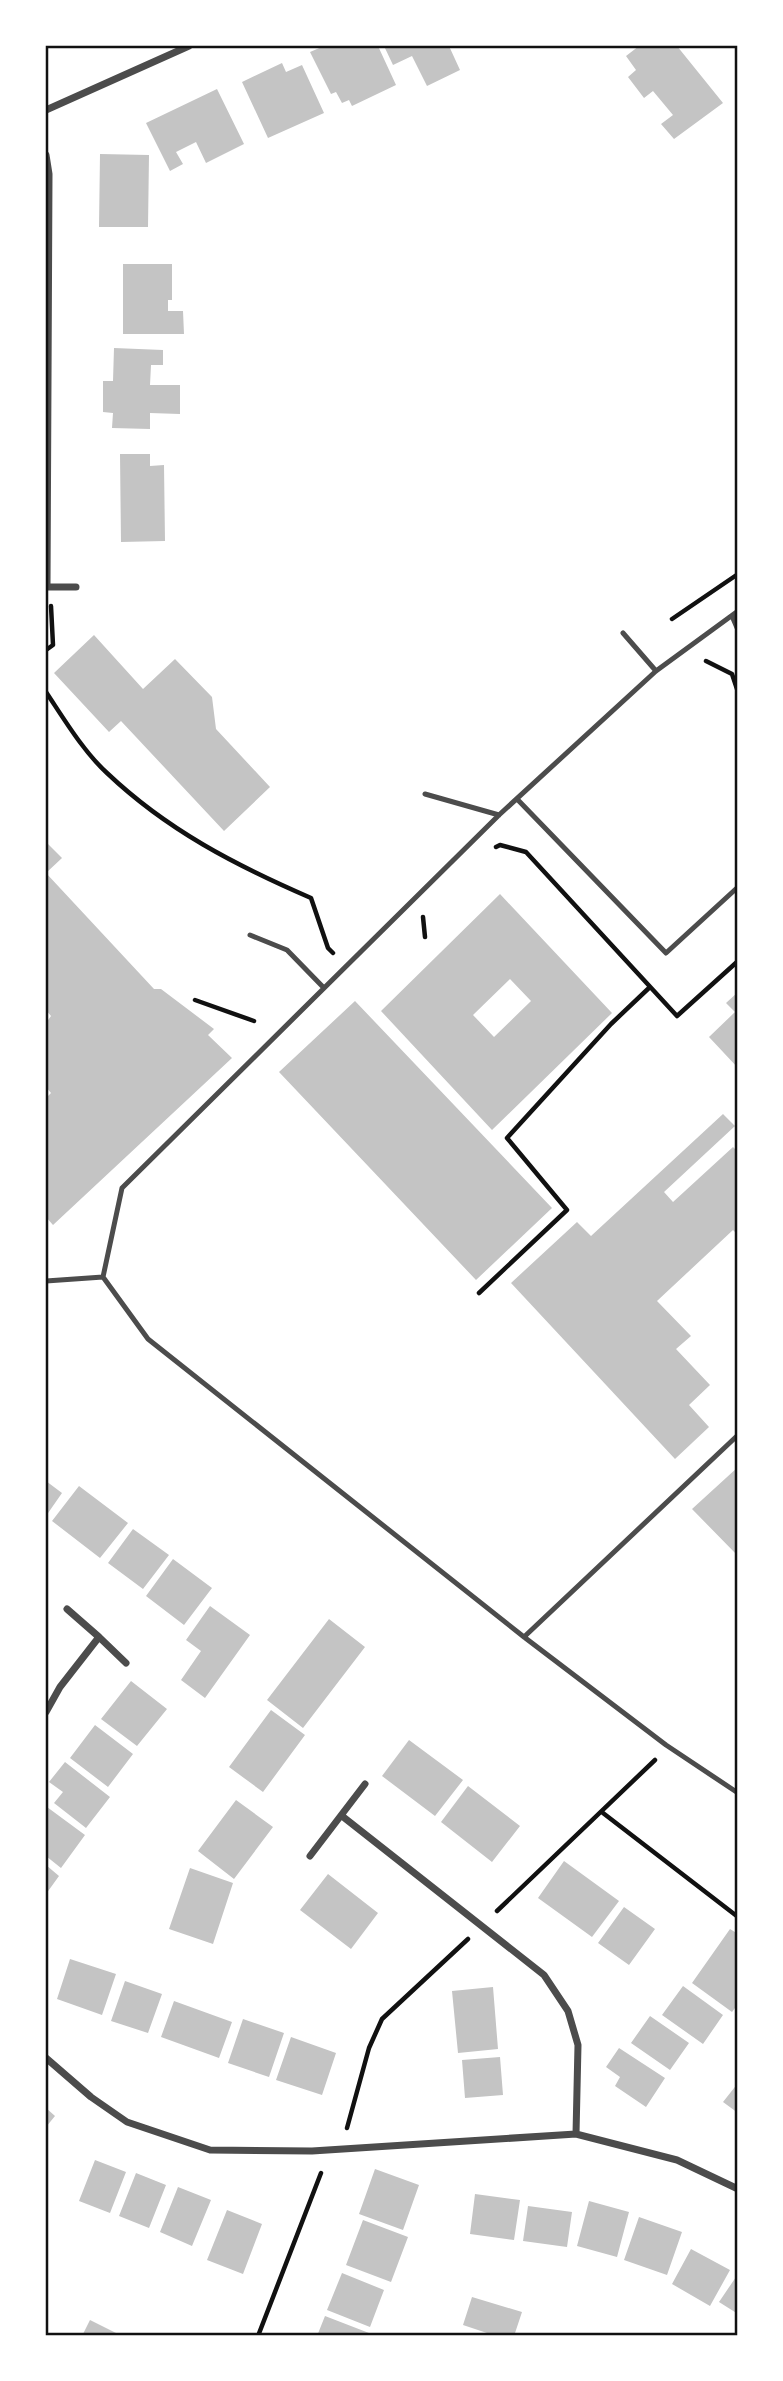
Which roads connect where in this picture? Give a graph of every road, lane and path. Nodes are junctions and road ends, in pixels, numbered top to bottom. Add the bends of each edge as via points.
1 (189, 46) edge
2 (46, 110) edge
3 (46, 155) edge
4 (737, 574) edge
5 (46, 587) edge
6 (76, 587) dead end
7 (735, 614) edge
8 (672, 619) dead end
9 (737, 631) edge
10 (623, 633) dead end
11 (46, 650) edge
12 (656, 671) junction
13 (46, 692) edge
14 (425, 794) dead end
15 (517, 799) junction
16 (499, 815) junction
17 (486, 852) dead end
18 (737, 887) edge
19 (431, 906) dead end
20 (250, 935) dead end
21 (425, 937) dead end
22 (737, 961) edge
23 (345, 967) junction
24 (650, 987) junction
25 (324, 988) junction
26 (195, 1000) dead end
27 (254, 1021) dead end
28 (103, 1277) junction
29 (46, 1281) edge
30 (479, 1293) dead end
31 (737, 1435) edge
32 (68, 1609) dead end
33 (99, 1637) junction
34 (524, 1637) junction
35 (126, 1663) dead end
36 (46, 1712) edge
37 (656, 1760) dead end
38 (365, 1784) dead end
39 (737, 1792) edge
40 (603, 1813) junction
41 (342, 1816) junction
42 (310, 1856) dead end
43 (737, 1917) edge
44 (481, 1926) junction
45 (46, 2058) edge
46 (346, 2129) dead end
47 (576, 2134) junction
48 (321, 2173) dead end
49 (737, 2189) edge
50 (258, 2336) edge

1 - 2 street
3 - 5 street via 50,174
4 - 8 path
5 - 6 street
5 - 11 path via 53,645
7 - 9 lane
7 - 12 lane
10 - 12 lane
12 - 15 lane
13 - 23 path via 105,772 163,819 217,855 311,898 328,948
14 - 16 lane
15 - 16 lane
15 - 18 lane via 666,953
16 - 23 lane
17 - 24 path via 500,845 526,852
19 - 21 path via 422,915
20 - 25 lane via 286,950
22 - 24 path via 677,1016
23 - 25 lane
24 - 30 path via 507,1138 568,1210
25 - 28 lane via 122,1188
26 - 27 path
28 - 29 lane
28 - 34 lane via 148,1339
31 - 34 lane
32 - 33 street
33 - 35 street
33 - 36 street via 60,1686
34 - 39 lane via 666,1745
37 - 40 path
38 - 41 street
40 - 43 path
40 - 44 path
41 - 42 street
41 - 44 street
44 - 46 path via 383,2019 369,2048
44 - 47 street via 544,1975 568,2011 578,2045
45 - 47 street via 127,2122 210,2150 312,2151
47 - 49 street via 677,2160
48 - 50 path

